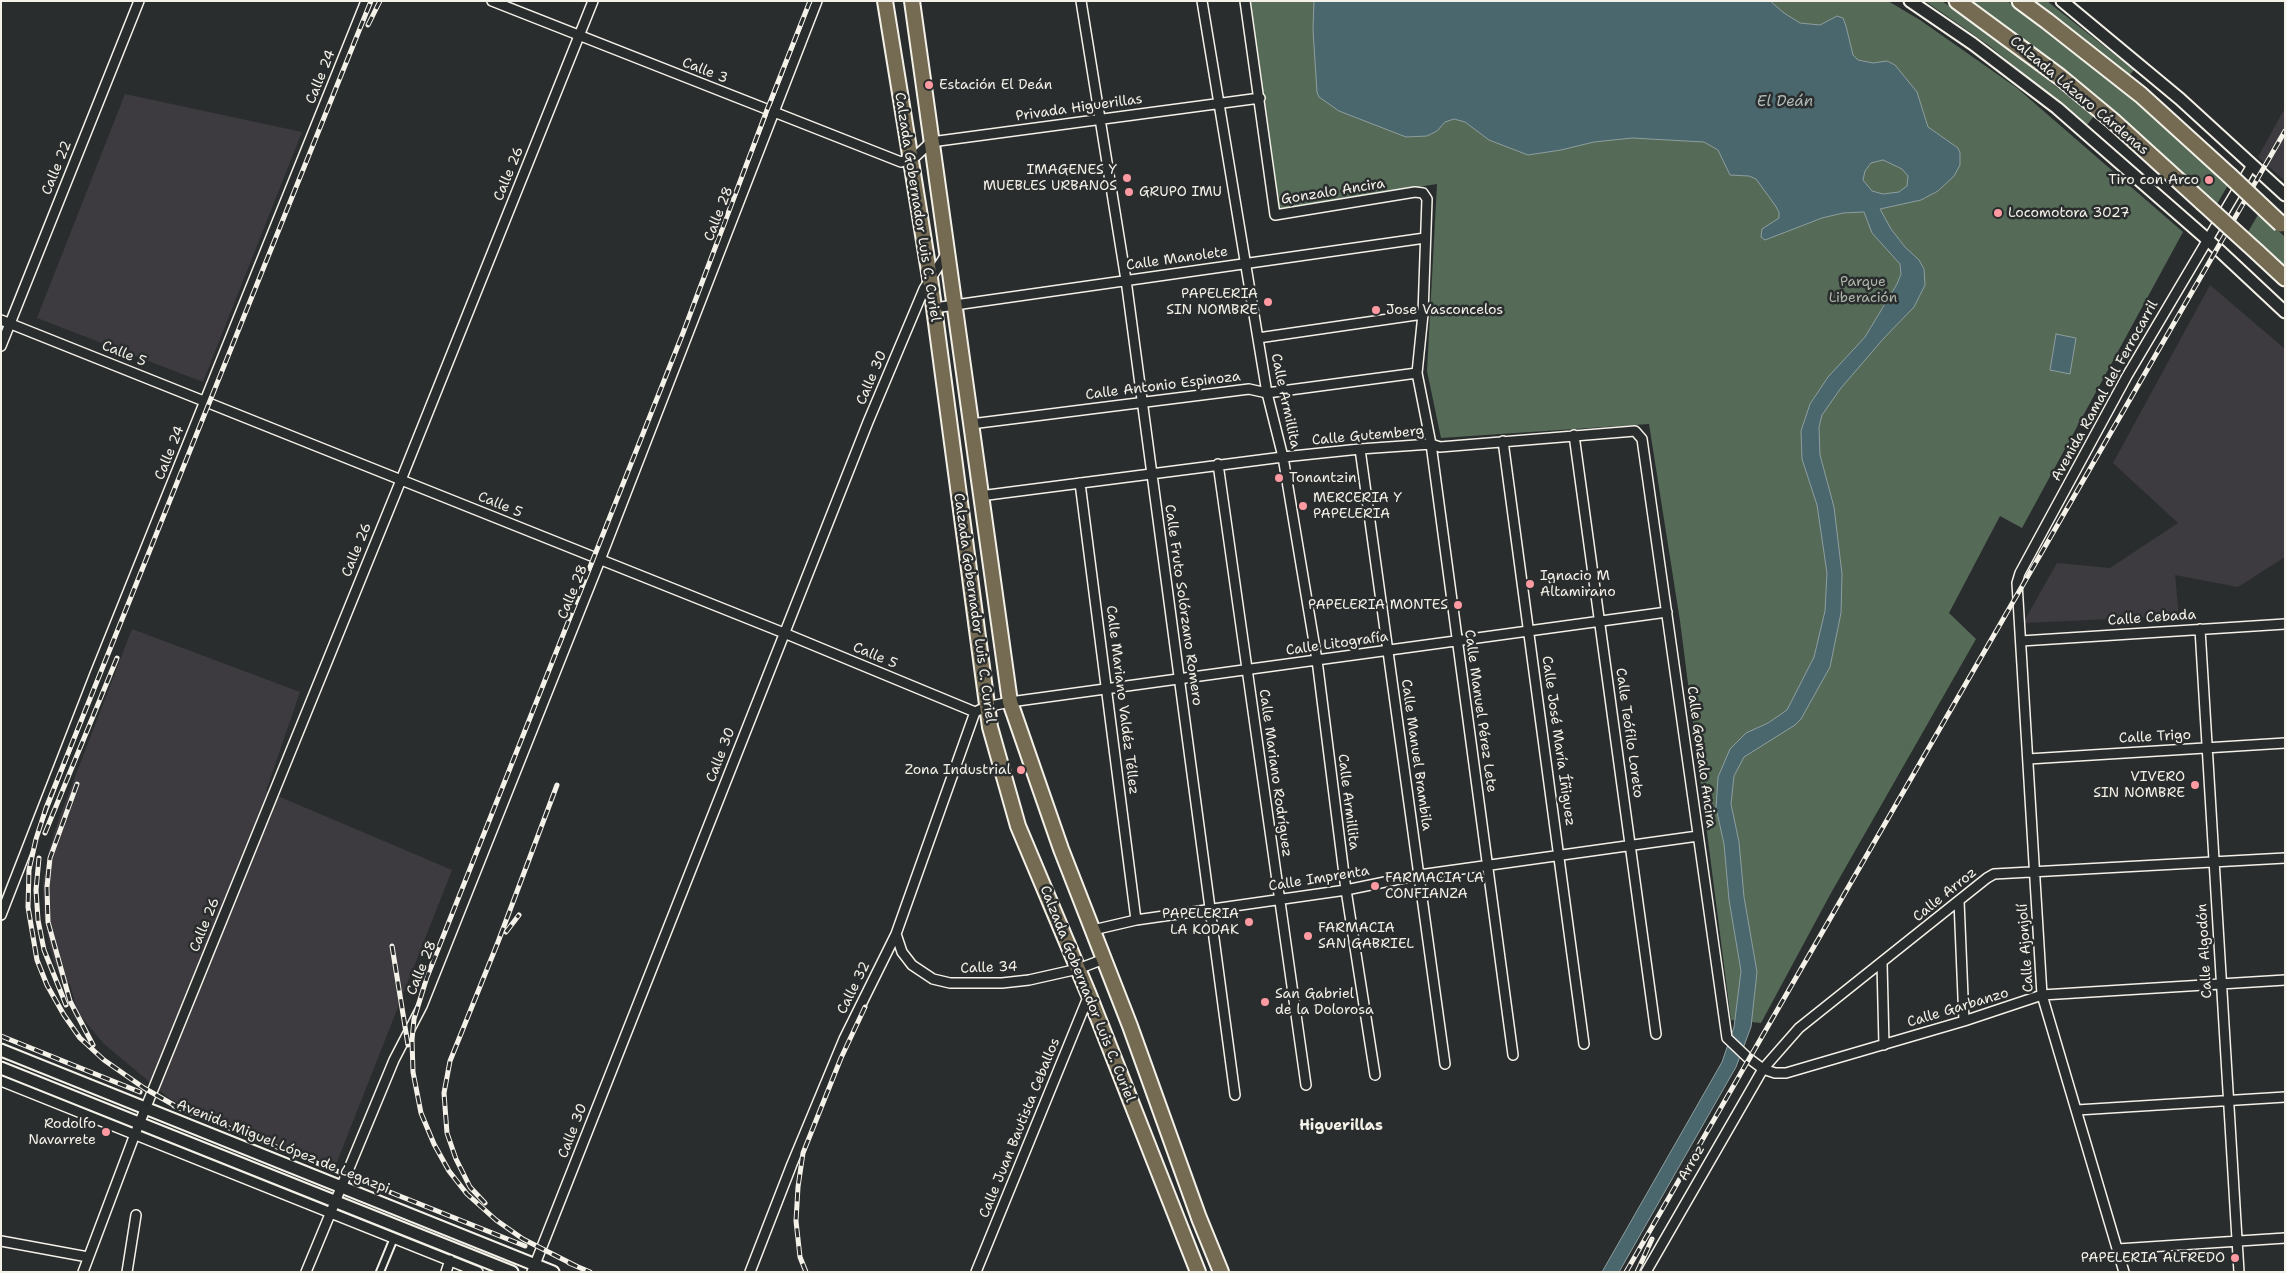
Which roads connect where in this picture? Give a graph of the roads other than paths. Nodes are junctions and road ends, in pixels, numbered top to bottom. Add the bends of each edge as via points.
1 (139, 1) edge
2 (366, 1) edge
3 (492, 1) edge
4 (593, 1) edge
5 (816, 1) edge
6 (884, 1) edge
7 (912, 1) edge
8 (1081, 1) edge
9 (1202, 1) edge
10 (1246, 1) edge
11 (1910, 1) edge
12 (1957, 1) edge
13 (2020, 1) edge
14 (2062, 1) edge
15 (579, 37) junction
16 (1260, 98) junction
17 (1220, 102) junction
18 (773, 113) junction
19 (1100, 119) junction
20 (930, 142) junction
21 (909, 160) junction
22 (2252, 166) junction
23 (1423, 193) joint
24 (2285, 195) edge
25 (2283, 226) edge
26 (1425, 238) junction
27 (2208, 240) junction
28 (947, 253) junction
29 (1245, 264) junction
30 (930, 278) junction
31 (2285, 278) edge
32 (1126, 280) junction
33 (953, 306) junction
34 (934, 308) junction
35 (2285, 312) edge
36 (1423, 314) junction
37 (6, 322) edge
38 (1258, 338) junction
39 (1, 346) edge
40 (1417, 373) junction
41 (1267, 393) junction
42 (206, 402) junction
43 (1142, 403) junction
44 (971, 424) junction
45 (1638, 433) joint
46 (1574, 435) junction
47 (1503, 441) junction
48 (1431, 444) junction
49 (1360, 449) junction
50 (1282, 457) junction
51 (1218, 464) junction
52 (1152, 474) junction
53 (401, 480) junction
54 (1080, 483) junction
55 (980, 496) junction
56 (600, 560) junction
57 (1667, 612) junction
58 (1600, 621) junction
59 (2285, 624) edge
60 (2200, 629) junction
61 (1529, 631) junction
62 (784, 633) junction
63 (1457, 641) junction
64 (2020, 641) junction
65 (1388, 651) junction
66 (1317, 660) junction
67 (1247, 670) junction
68 (1179, 679) junction
69 (1107, 689) junction
70 (1010, 702) junction
71 (981, 710) junction
72 (2285, 743) edge
73 (2206, 748) junction
74 (2028, 758) junction
75 (1698, 836) junction
76 (1630, 845) junction
77 (1560, 855) junction
78 (2285, 858) edge
79 (2214, 862) junction
80 (1487, 866) junction
81 (2034, 872) junction
82 (1419, 875) junction
83 (1346, 890) junction
84 (1278, 900) junction
85 (1959, 901) junction
86 (1208, 910) junction
87 (1, 915) edge
88 (1136, 920) junction
89 (1093, 930) junction
90 (896, 934) junction
91 (1104, 959) junction
92 (1882, 963) junction
93 (1078, 969) junction
94 (2285, 980) edge
95 (2220, 984) junction
96 (1089, 995) junction
97 (2042, 995) junction
98 (1964, 1021) junction
99 (1656, 1034) dead end
100 (1584, 1044) dead end
101 (1884, 1045) junction
102 (1, 1050) edge
103 (1513, 1055) dead end
104 (1446, 1064) dead end
105 (1, 1068) edge
106 (1763, 1070) junction
107 (1375, 1075) dead end
108 (1, 1081) edge
109 (1306, 1085) dead end
110 (1235, 1095) dead end
111 (2285, 1097) edge
112 (2228, 1101) junction
113 (146, 1108) junction
114 (2077, 1110) junction
115 (140, 1123) junction
116 (135, 1134) junction
117 (341, 1187) junction
118 (332, 1207) junction
119 (136, 1215) dead end
120 (394, 1238) junction
121 (2285, 1238) edge
122 (1, 1241) edge
123 (2238, 1241) junction
124 (2118, 1249) junction
125 (88, 1257) junction
126 (450, 1260) junction
127 (534, 1268) edge
128 (1197, 1271) edge
129 (83, 1272) edge
130 (127, 1272) edge
131 (306, 1272) edge
132 (380, 1272) edge
133 (446, 1272) edge
134 (478, 1272) edge
135 (512, 1272) edge
136 (553, 1272) edge
137 (750, 1272) edge
138 (976, 1272) edge
139 (1222, 1272) edge
140 (1646, 1272) edge
141 (2124, 1272) edge
142 (2239, 1272) edge

1 - 37 street, Calle 22
2 - 42 street, Calle 24
3 - 15 street, Calle 3
4 - 15 street, Calle 26
5 - 18 street, Calle 28
6 - 21 main road, Calzada Gobernador Luis C. Curiel
7 - 20 main road, Calzada Gobernador Luis C. Curiel
8 - 19 street, Calle Fruto Solórzano Romero
9 - 17 street, Calle Armillita
10 - 16 street
11 - 27 main road, Calzada Lázaro Cárdenas via 2057,108
12 - 31 highway, Calzada Lázaro Cárdenas, bridge via 2060,77 2113,121
13 - 25 highway, bridge via 2141,96
14 - 22 main road via 2180,99
15 - 18 street, Calle 3
15 - 53 street, Calle 26
16 - 17 street, Privada Higuerillas
16 - 23 street, Gonzalo Ancira via 1275,215
17 - 19 street, Privada Higuerillas
17 - 29 street, Calle Armillita
18 - 21 street, Calle 3 via 896,161
18 - 56 street, Calle 28
19 - 20 street, Privada Higuerillas
19 - 32 street, Calle Fruto Solórzano Romero
20 - 21 street
20 - 28 main road, Calzada Gobernador Luis C. Curiel
21 - 30 main road, Calzada Gobernador Luis C. Curiel
22 - 24 main road
22 - 27 street, Avenida Ramal del Ferrocarril
23 - 26 street, Calle Manuel Pérez Lete via 1427,199
26 - 29 street, Calle Manolete
26 - 36 street, Calle Manuel Pérez Lete
27 - 35 main road, Calzada Lázaro Cárdenas
27 - 64 street, Avenida Ramal del Ferrocarril via 2127,376 2020,573 2017,583
28 - 30 street, Calle 30
28 - 33 main road, Calzada Gobernador Luis C. Curiel
29 - 32 street, Calle Manolete
29 - 38 street, Calle Armillita
30 - 34 main road, Calzada Gobernador Luis C. Curiel
30 - 62 street, Calle 30
32 - 33 street, Calle Manolete
32 - 43 street, Calle Fruto Solórzano Romero
33 - 34 street, Calle Manolete
33 - 44 main road, Calzada Gobernador Luis C. Curiel
34 - 71 main road, Calzada Gobernador Luis C. Curiel
36 - 38 street
36 - 40 street, Calle Manuel Pérez Lete
37 - 39 street, Calle 22
37 - 42 street, Calle 5
38 - 41 street, Calle Armillita
40 - 41 street, Calle Antonio Espinoza
40 - 48 street, Calle Manuel Pérez Lete
41 - 43 street, Calle Antonio Espinoza via 1249,389
41 - 50 street, Calle Armillita
42 - 53 street, Calle 5
42 - 87 street, Calle 24
43 - 44 street, Calle Antonio Espinoza
43 - 52 street, Calle Fruto Solórzano Romero
44 - 55 main road, Calzada Gobernador Luis C. Curiel
45 - 46 street, Calle Gutemberg
45 - 57 street, Calle Gonzalo Ancira via 1642,439
46 - 47 street, Calle Gutemberg
46 - 58 street, Calle Teófilo Loreto
47 - 48 street, Calle Gutemberg via 1440,447
47 - 61 street, Calle José María Íñiguez
48 - 49 street, Calle Gutemberg
48 - 63 street, Calle Manuel Pérez Lete
49 - 50 street, Calle Gutemberg
49 - 65 street, Calle Manuel Brambila
50 - 51 street, Calle Gutemberg
50 - 66 street, Calle Armillita
51 - 52 street, Calle Gutemberg
51 - 67 street, Calle Mariano Rodríguez
52 - 54 street, Calle Gutemberg
52 - 68 street, Calle Fruto Solórzano Romero
53 - 56 street, Calle 5
53 - 113 street, Calle 26
54 - 55 street, Calle Gutemberg
54 - 69 street, Calle Mariano Valdéz Téllez
55 - 70 main road, Calzada Gobernador Luis C. Curiel
56 - 62 street, Calle 5
56 - 117 street, Calle 28 via 422,1006 394,1060
57 - 58 street, Calle Litografía
57 - 75 street, Calle Gonzalo Ancira
58 - 61 street, Calle Litografía
58 - 76 street, Calle Teófilo Loreto
59 - 60 street, Calle Cebada
60 - 64 street, Calle Cebada
60 - 73 street, Calle Algodón
61 - 63 street, Calle Litografía
61 - 77 street, Calle José María Íñiguez
62 - 71 street, Calle 5
62 - 127 street, Calle 30
63 - 65 street, Calle Litografía
63 - 80 street, Calle Manuel Pérez Lete
64 - 74 street, Calle Ajonjolí
65 - 66 street, Calle Litografía
65 - 82 street, Calle Manuel Brambila
66 - 67 street, Calle Litografía
66 - 83 street, Calle Armillita
67 - 68 street, Calle Litografía
67 - 84 street, Calle Mariano Rodríguez
68 - 69 street, Calle Litografía
68 - 86 street, Calle Fruto Solórzano Romero
69 - 70 street, Calle Litografía
69 - 88 street, Calle Mariano Valdéz Téllez
70 - 71 street, Calle Litografía
70 - 89 main road, Calzada Gobernador Luis C. Curiel
71 - 90 street, Calle 32
71 - 93 main road, Calzada Gobernador Luis C. Curiel via 1018,826
72 - 73 street, Calle Trigo
73 - 74 street, Calle Trigo
73 - 79 street, Calle Algodón
74 - 81 street, Calle Ajonjolí
75 - 76 street, Calle Imprenta
75 - 106 street, Calle Gonzalo Ancira via 1727,1038
76 - 77 street, Calle Imprenta
76 - 99 street, Calle Teófilo Loreto
77 - 80 street, Calle Imprenta
77 - 100 street, Calle José María Íñiguez
78 - 79 street, Calle Arroz
79 - 81 street, Calle Arroz
79 - 95 street, Calle Algodón
80 - 82 street, Calle Imprenta
80 - 103 street, Calle Manuel Pérez Lete
81 - 85 street, Calle Arroz via 1994,874
81 - 97 street, Calle Ajonjolí
82 - 83 street, Calle Imprenta
82 - 104 street, Calle Manuel Brambila
83 - 84 street, Calle Imprenta
83 - 107 street, Calle Armillita
84 - 86 street, Calle Imprenta
84 - 109 street, Calle Mariano Rodríguez
85 - 92 street, Calle Arroz
85 - 98 street
86 - 88 street, Calle Imprenta
86 - 110 street, Calle Fruto Solórzano Romero
88 - 89 street, Calle Imprenta
89 - 91 main road, Calzada Gobernador Luis C. Curiel
90 - 93 street, Calle 34 via 902,952 912,965 933,979 950,983 1002,983
90 - 137 street, Calle 32 via 844,1039
91 - 93 street, Calle 34
91 - 139 main road, Calzada Gobernador Luis C. Curiel
92 - 101 street
92 - 106 street, Calle Arroz via 1799,1028
93 - 96 main road, Calzada Gobernador Luis C. Curiel
94 - 95 street, Calle Garbanzo
95 - 97 street, Calle Garbanzo
95 - 112 street, Calle Algodón
96 - 128 main road, Calzada Gobernador Luis C. Curiel
96 - 138 street, Calle Juan Bautista Ceballos
97 - 98 street, Calle Garbanzo
97 - 114 street, Calle Ajonjolí
98 - 101 street, Calle Garbanzo
101 - 106 street, Calle Garbanzo via 1786,1073
102 - 113 main road, Avenida Miguel López de Legazpi
105 - 115 main road
106 - 140 street, Arroz
108 - 116 street
111 - 112 street
112 - 114 street
112 - 123 street, Calle Algodón
113 - 115 street, Calle 26
113 - 117 main road, Avenida Miguel López de Legazpi
114 - 124 street, Calle Ajonjolí
115 - 116 street, Calle 26
115 - 118 main road
116 - 118 street
116 - 125 street, Calle 26
117 - 118 street, Calle 28
117 - 127 main road, Avenida Miguel López de Legazpi
118 - 120 street
118 - 131 street, Calle 28
118 - 135 main road
119 - 130 street
120 - 126 street
120 - 132 street
121 - 123 street
122 - 125 street
123 - 124 street
123 - 142 street, Calle Algodón
124 - 141 street, Calle Ajonjolí
125 - 129 street, Calle 26
126 - 133 street
126 - 134 street
127 - 136 main road, Avenida Miguel López de Legazpi

